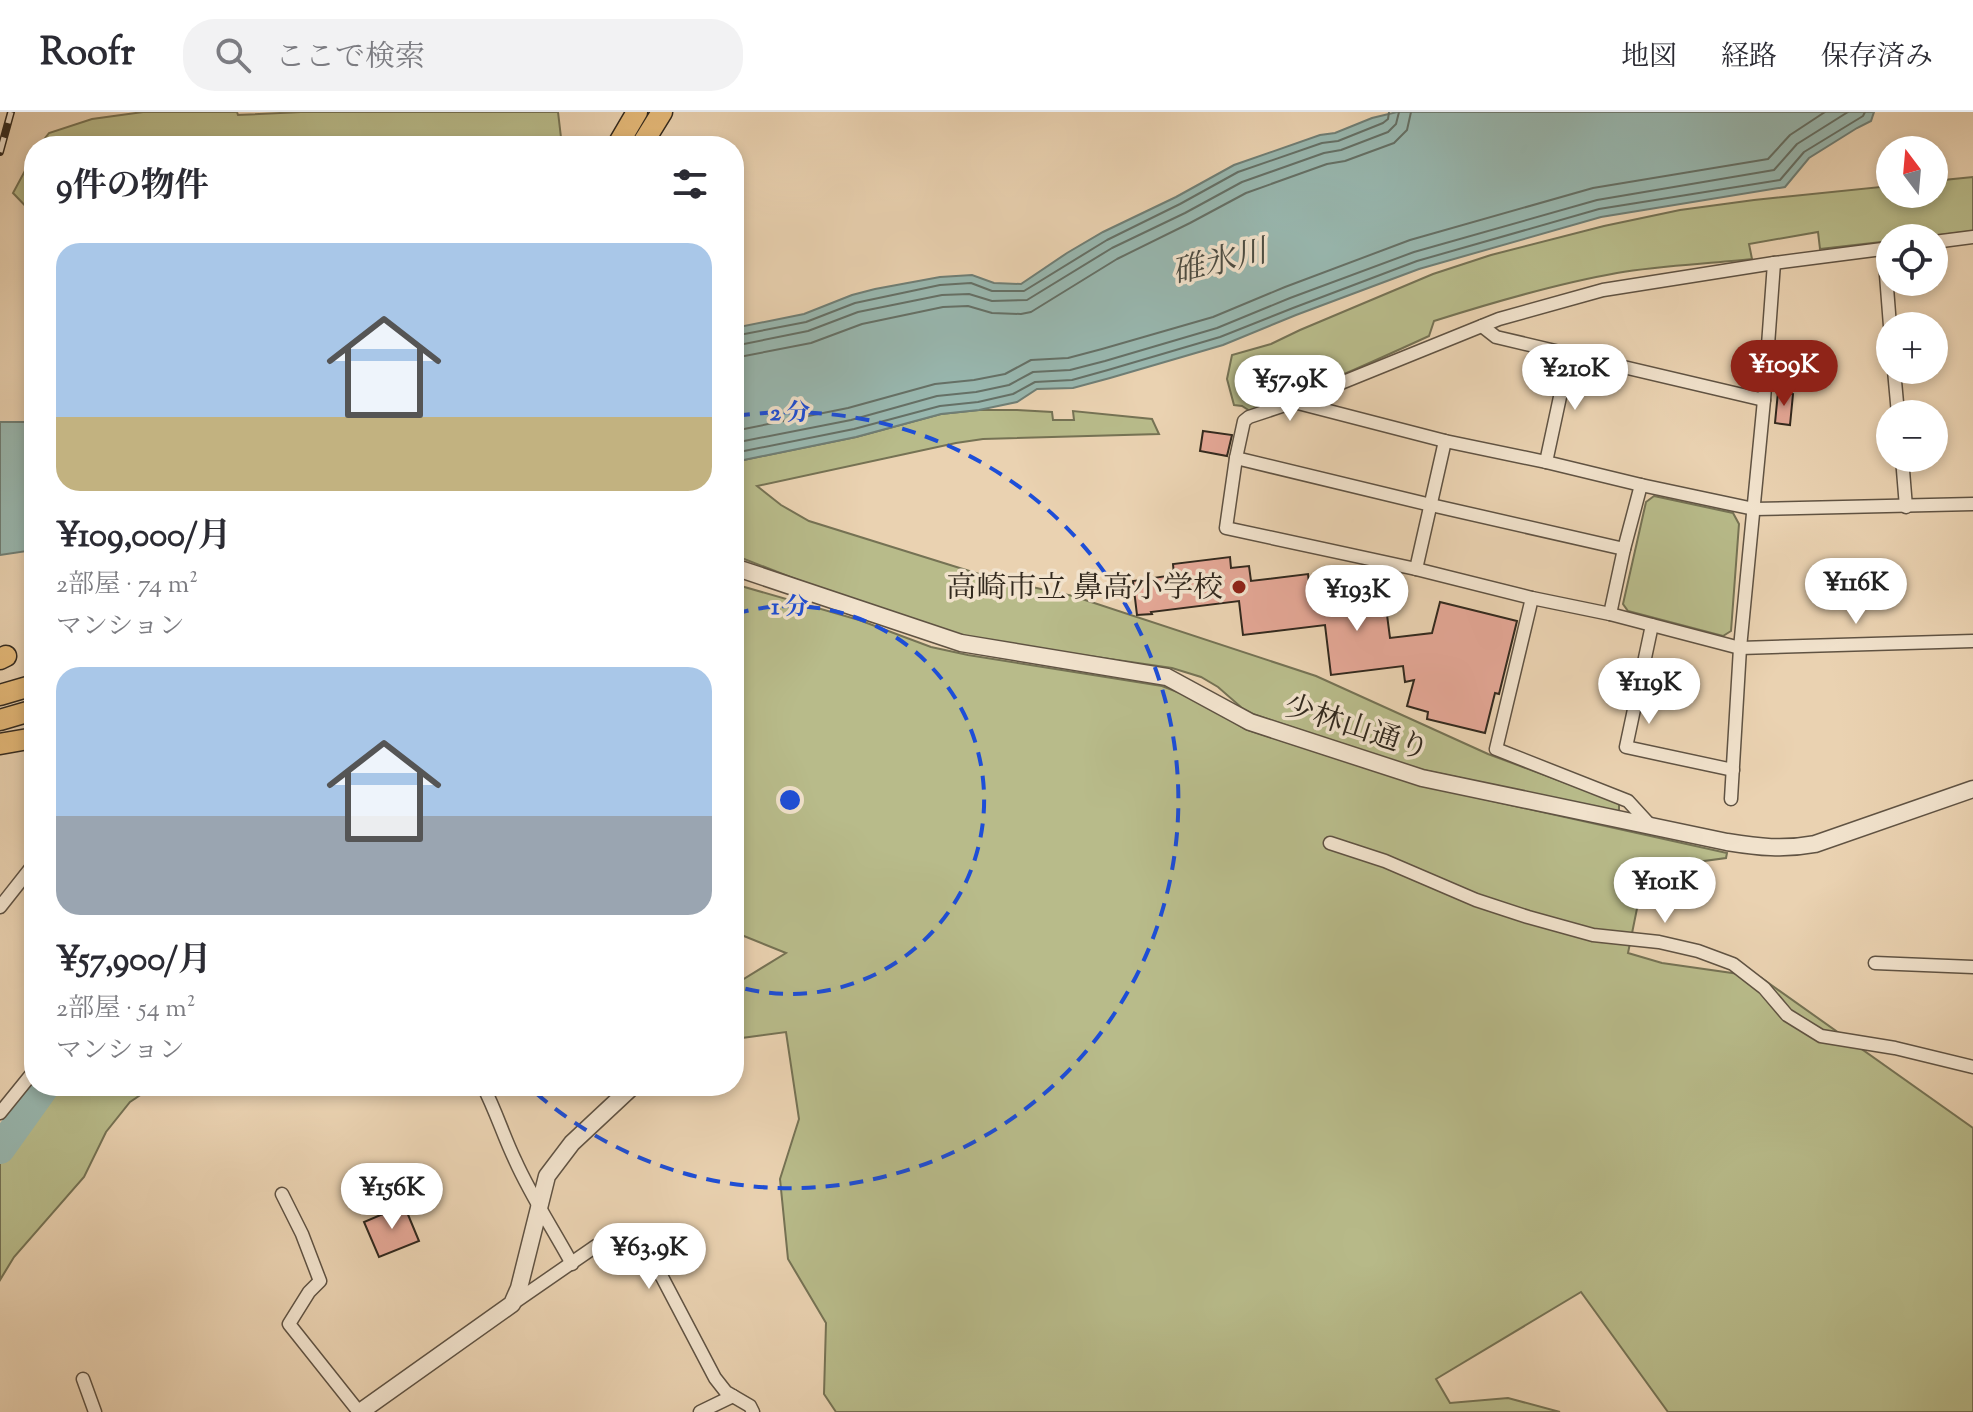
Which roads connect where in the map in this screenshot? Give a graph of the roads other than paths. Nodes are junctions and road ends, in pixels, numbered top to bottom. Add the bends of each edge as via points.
1 (637, 112) edge
2 (662, 112) edge
3 (623, 136) edge
4 (647, 136) edge
5 (1973, 237) edge
6 (1948, 240) edge
7 (1876, 250) edge
8 (1774, 263) junction
9 (1482, 326) junction
10 (1569, 355) junction
11 (1764, 400) junction
12 (1294, 402) junction
13 (1445, 441) junction
14 (1236, 458) junction
15 (1546, 462) junction
16 (1903, 472) edge
17 (1641, 485) junction
18 (1973, 504) edge
19 (1431, 505) junction
20 (1906, 507) junction
21 (1754, 509) junction
22 (1624, 549) junction
23 (1416, 569) junction
24 (744, 570) edge
25 (1532, 598) junction
26 (1610, 614) junction
27 (1652, 625) junction
28 (1973, 641) edge
29 (1740, 648) junction
30 (24, 688) edge
31 (0, 695) edge
32 (24, 713) edge
33 (0, 720) edge
34 (24, 740) edge
35 (0, 744) edge
36 (1733, 770) junction
37 (1973, 789) edge
38 (1731, 799) dead end
39 (1650, 825) junction
40 (1330, 843) dead end
41 (24, 877) edge
42 (0, 907) edge
43 (1875, 963) dead end
44 (1973, 967) edge
45 (1973, 1067) edge
46 (24, 1083) edge
47 (488, 1096) edge
48 (622, 1096) edge
49 (0, 1113) edge
50 (282, 1194) dead end
51 (540, 1206) junction
52 (572, 1264) junction
53 (512, 1304) junction
54 (83, 1379) dead end
55 (733, 1396) junction
56 (366, 1410) edge
57 (95, 1412) edge
58 (700, 1412) edge
59 (753, 1412) edge

1 - 3 highway
2 - 4 highway
5 - 6 street
7 - 8 street
8 - 9 street via 1603,290
8 - 11 street
9 - 10 street via 1496,337
9 - 12 street
10 - 11 street
10 - 15 street
11 - 21 street
12 - 13 street
12 - 14 street via 1244,421
13 - 15 street
13 - 19 street
14 - 19 street
14 - 23 street via 1226,528
15 - 17 street
16 - 20 street
17 - 21 street
17 - 22 street
18 - 20 street
19 - 22 street
19 - 23 street
20 - 21 street
21 - 29 street
22 - 26 street
23 - 25 street
24 - 39 street, 少林山通り via 961,643 1167,677 1250,722 1422,778
25 - 26 street
25 - 39 street via 1496,749 1628,801
26 - 27 street
27 - 29 street
27 - 36 street via 1626,747
28 - 29 street
29 - 36 street
30 - 31 highway
32 - 33 highway
34 - 35 highway
36 - 38 street
37 - 39 street, 少林山通り via 1793,848 1770,849
40 - 45 street via 1528,917 1593,935 1659,942 1733,964 1787,1015 1821,1036
41 - 42 street
43 - 44 street
46 - 49 street
47 - 51 street
48 - 51 street via 572,1143 547,1176
50 - 56 street via 320,1281 289,1324
51 - 52 street
51 - 53 street
52 - 53 street
52 - 55 street via 607,1242 622,1241 639,1251 662,1277 715,1378
53 - 56 street
54 - 57 street
55 - 58 street
55 - 59 street

